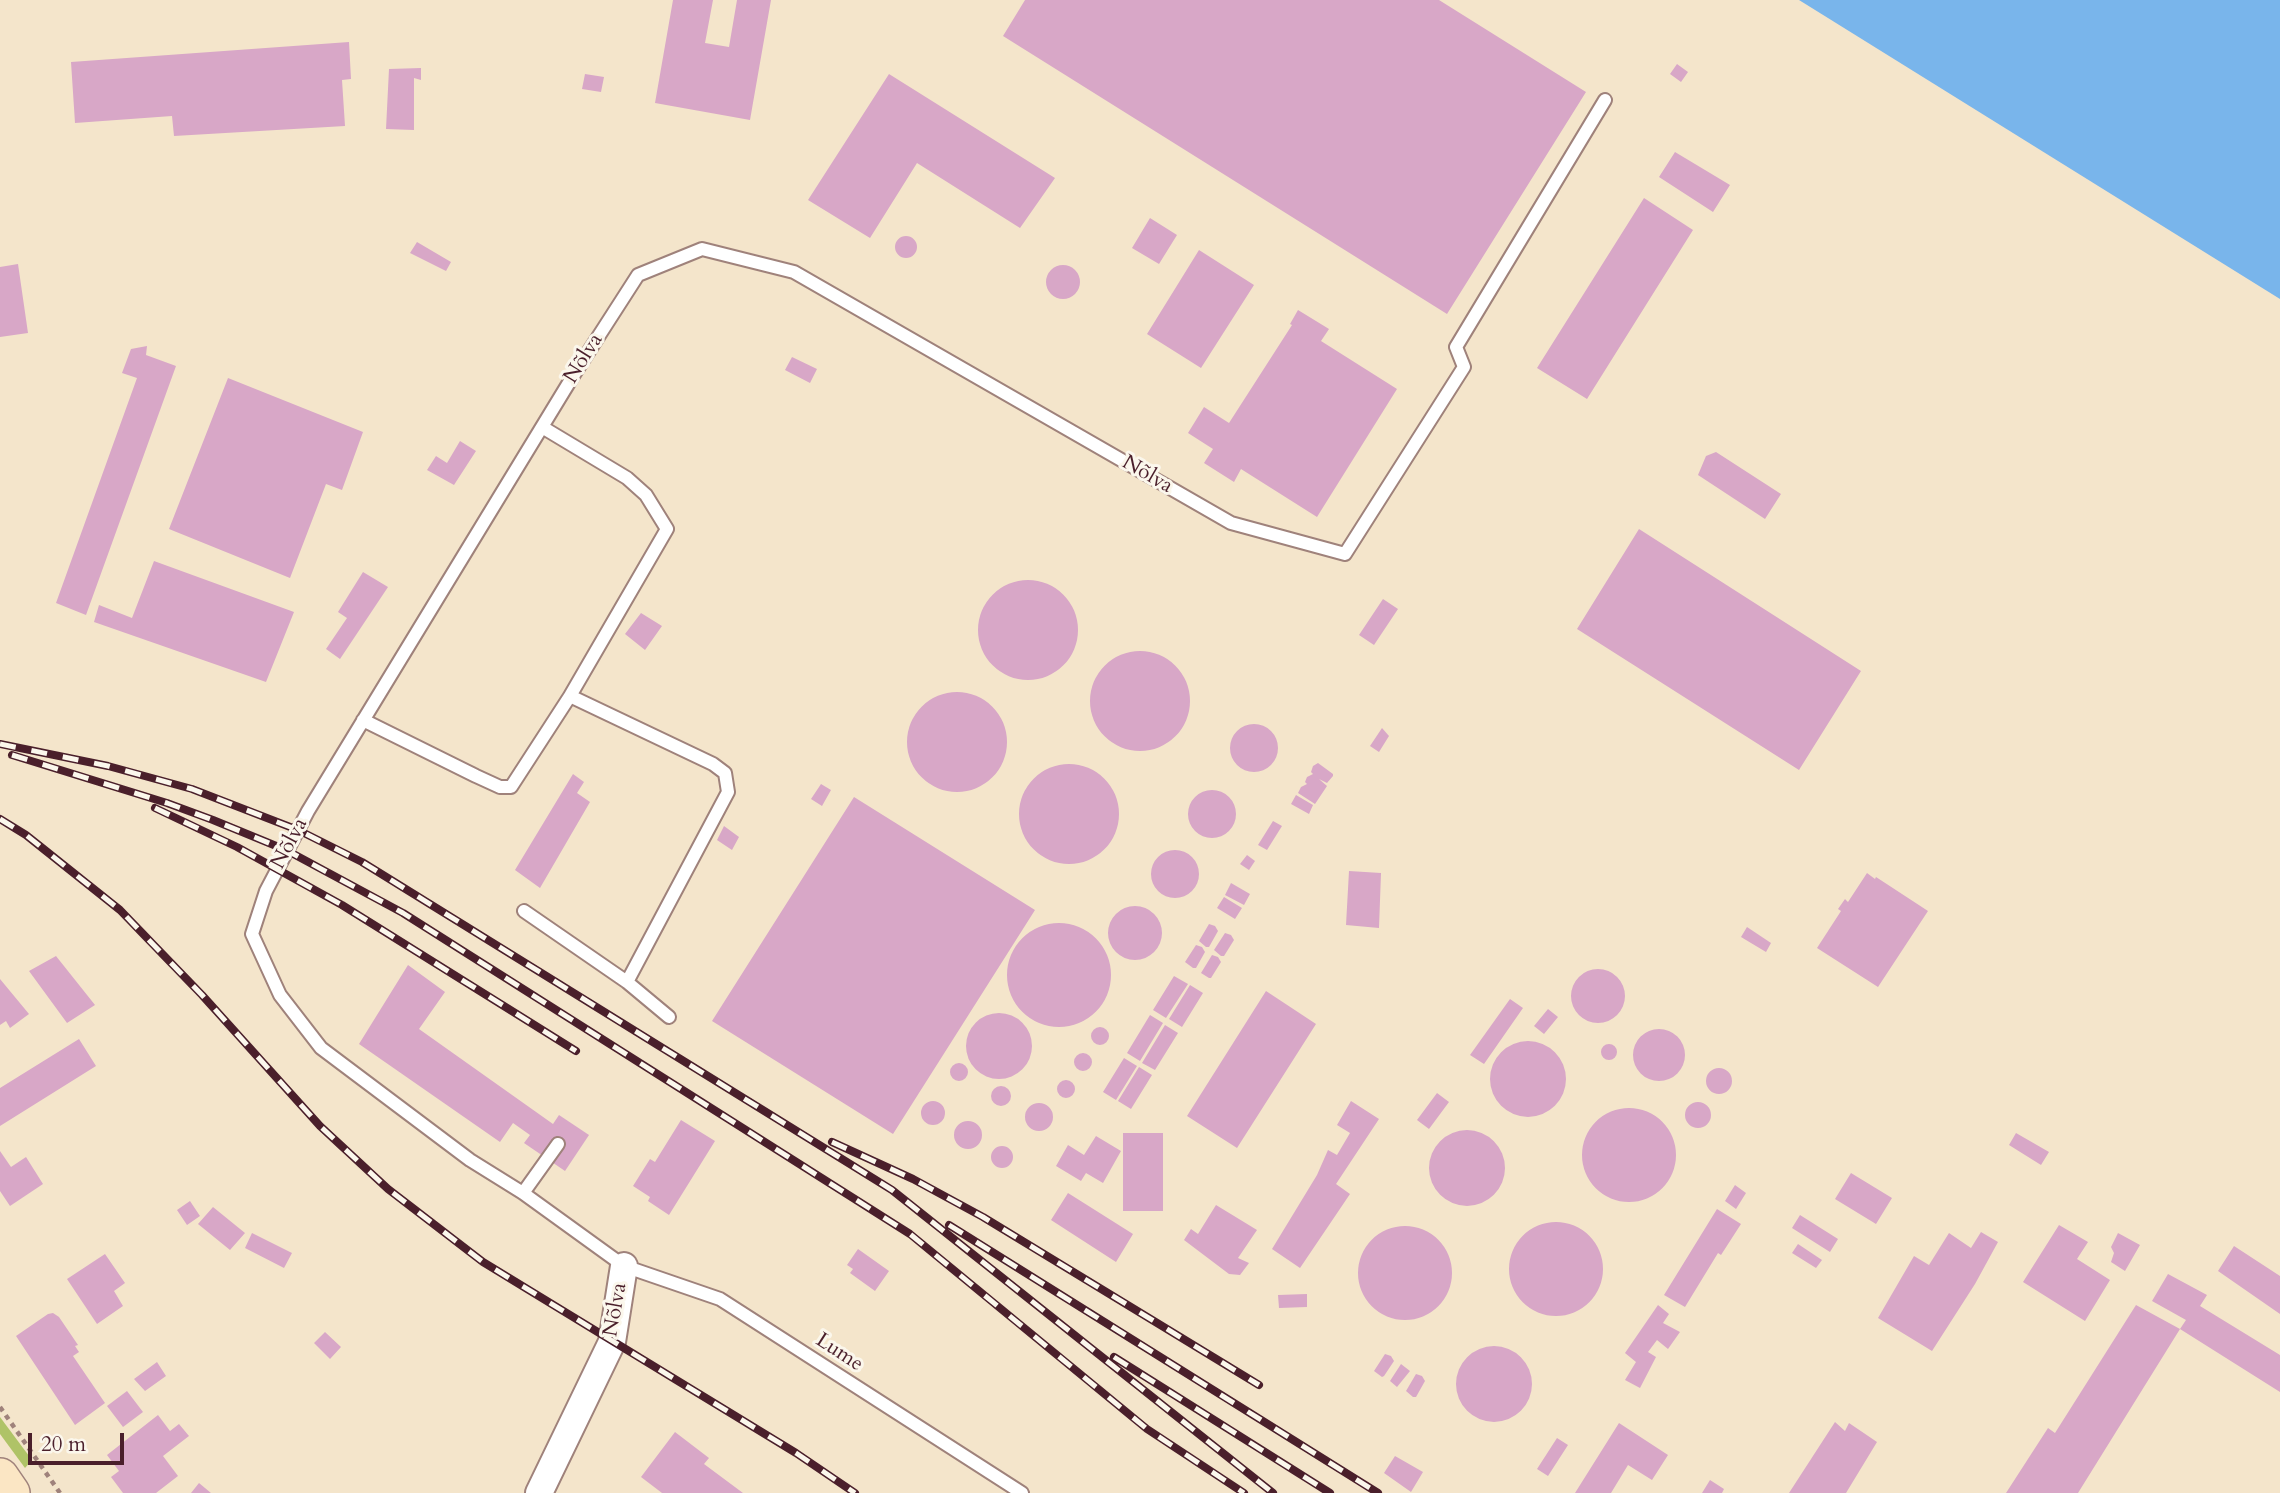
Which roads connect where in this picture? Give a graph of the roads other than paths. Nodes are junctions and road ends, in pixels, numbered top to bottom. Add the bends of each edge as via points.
1 (1605, 100) dead end
2 (542, 427) junction
3 (570, 696) junction
4 (363, 720) junction
5 (524, 912) dead end
6 (627, 982) junction
7 (669, 1017) dead end
8 (558, 1144) dead end
9 (523, 1193) junction
10 (624, 1266) junction
11 (0, 1477) edge
12 (11, 1493) edge
13 (538, 1493) edge
14 (1022, 1493) edge

1 - 2 lane, Nõlva via 1456,347 1464,368 1345,554 1231,523 794,272 702,249 638,275
2 - 3 lane via 628,478 646,495 667,529
2 - 4 lane, Nõlva
3 - 4 lane via 511,787 500,788
3 - 6 lane via 725,773 728,792
4 - 9 lane, Nõlva via 286,850 252,934 281,995 321,1048 470,1160
5 - 6 lane
6 - 7 lane
8 - 9 lane
9 - 10 lane, Nõlva
10 - 13 street, Nõlva via 612,1342
10 - 14 lane, Lume via 720,1300
11 - 12 street

